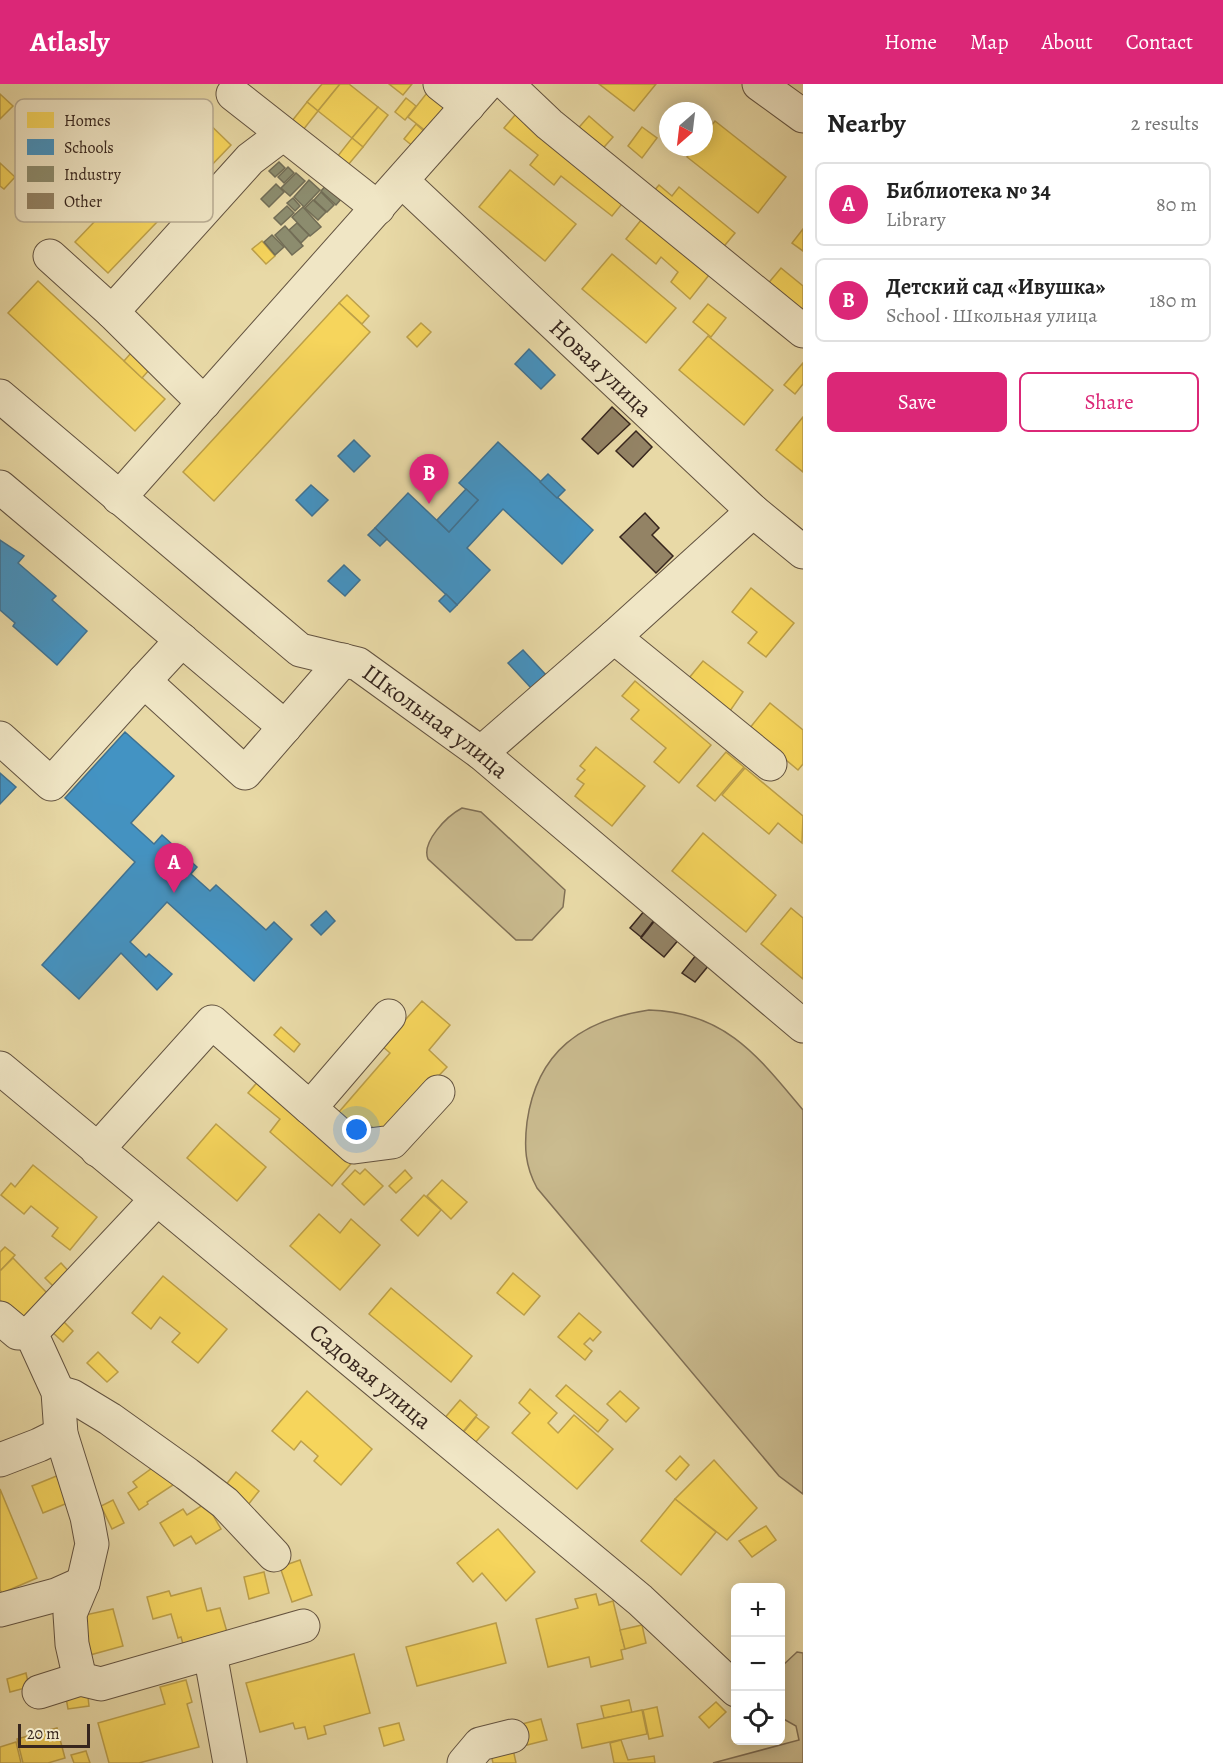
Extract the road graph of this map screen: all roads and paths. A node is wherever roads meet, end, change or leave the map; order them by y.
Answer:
1 (440, 84) edge
2 (507, 84) edge
3 (759, 84) edge
4 (232, 94) dead end
5 (478, 95) edge
6 (803, 116) edge
7 (283, 134) junction
8 (402, 181) junction
9 (213, 200) edge
10 (378, 208) junction
11 (193, 222) edge
12 (50, 256) dead end
13 (112, 312) junction
14 (803, 331) edge
15 (0, 396) edge
16 (204, 403) junction
17 (0, 487) edge
18 (120, 498) junction
19 (753, 511) junction
20 (803, 552) edge
21 (614, 637) junction
22 (182, 640) junction
23 (343, 660) junction
24 (144, 681) junction
25 (285, 727) junction
26 (0, 738) edge
27 (481, 753) junction
28 (770, 764) dead end
29 (389, 1016) dead end
30 (803, 1026) edge
31 (0, 1068) edge
32 (438, 1092) dead end
33 (310, 1108) junction
34 (97, 1150) junction
35 (156, 1200) junction
36 (0, 1318) edge
37 (31, 1333) junction
38 (58, 1392) junction
39 (61, 1434) junction
40 (0, 1460) edge
41 (274, 1555) dead end
42 (83, 1582) junction
43 (0, 1610) edge
44 (303, 1626) dead end
45 (210, 1653) junction
46 (80, 1679) junction
47 (731, 1686) edge
48 (39, 1692) dead end
49 (512, 1736) dead end
50 (230, 1763) edge
51 (464, 1763) edge

1 - 5 street
2 - 14 street
3 - 6 street
4 - 7 street
5 - 8 street
7 - 9 street
7 - 10 street
8 - 10 street
8 - 19 street, Новая улица
10 - 16 street
11 - 13 street
12 - 13 street
13 - 16 street
15 - 18 street, Школьная улица
16 - 18 street
17 - 22 street
18 - 23 street, Школьная улица
19 - 20 street, Новая улица
19 - 21 street
21 - 27 street
21 - 28 street
22 - 24 street
22 - 25 street
23 - 25 street
23 - 27 street, Школьная улица
24 - 25 street
24 - 26 street
27 - 30 street, Школьная улица
29 - 33 street
31 - 34 street, Садовая улица
32 - 33 street
33 - 34 street
34 - 35 street, Садовая улица
35 - 37 street
35 - 47 street, Садовая улица
36 - 37 street
37 - 38 street
38 - 39 street
38 - 41 street
39 - 40 street
39 - 42 street
42 - 43 street
42 - 46 street
44 - 45 street
45 - 46 street
45 - 50 street
46 - 48 street
49 - 51 street

